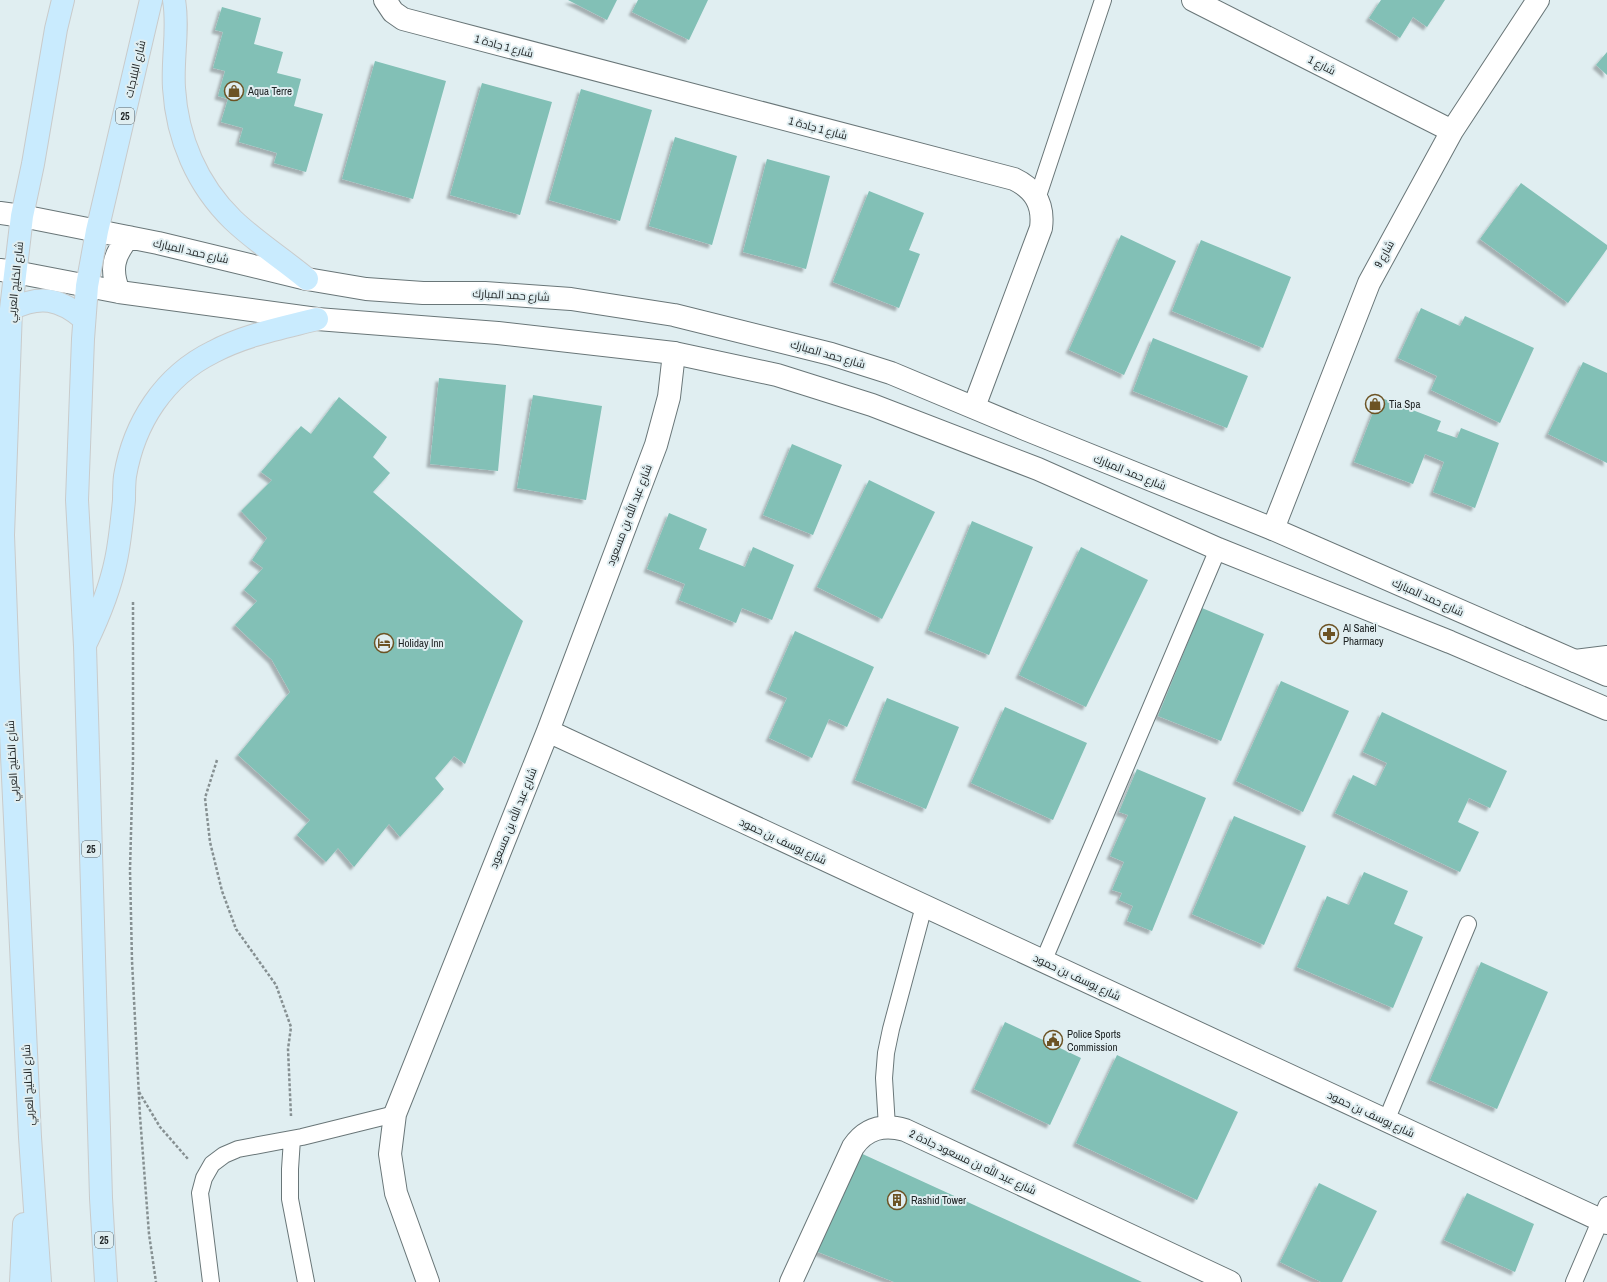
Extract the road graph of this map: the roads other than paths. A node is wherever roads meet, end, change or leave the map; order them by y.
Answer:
1 (63, 0) edge
2 (151, 0) edge
3 (174, 0) edge
4 (385, 0) edge
5 (1103, 0) edge
6 (1193, 0) edge
7 (1538, 0) edge
8 (1452, 131) junction
9 (1037, 199) junction
10 (0, 212) edge
11 (22, 216) junction
12 (97, 231) junction
13 (129, 237) junction
14 (8, 272) edge
15 (307, 279) junction
16 (87, 286) junction
17 (120, 292) junction
18 (11, 309) junction
19 (84, 319) junction
20 (317, 319) junction
21 (674, 353) junction
22 (974, 408) junction
23 (1273, 529) junction
24 (1218, 549) junction
25 (0, 640) edge
26 (85, 646) junction
27 (1607, 657) edge
28 (1574, 661) junction
29 (8, 670) junction
30 (1607, 675) edge
31 (1607, 709) edge
32 (548, 731) junction
33 (924, 906) junction
34 (1468, 924) dead end
35 (1044, 962) junction
36 (395, 1114) junction
37 (1386, 1121) junction
38 (887, 1127) junction
39 (30, 1137) junction
40 (292, 1139) junction
41 (102, 1198) junction
42 (1605, 1216) edge
43 (21, 1282) edge
44 (40, 1282) edge
45 (106, 1282) edge
46 (115, 1282) edge
47 (211, 1282) edge
48 (306, 1282) edge
49 (428, 1282) edge
50 (791, 1282) edge
51 (1230, 1282) edge
52 (1574, 1282) edge

1 - 11 main road
2 - 12 main road, شارع البلاجات / 25
3 - 15 main road
4 - 9 street, شارع 1 جادة 1
5 - 9 lane
6 - 8 street, شارع 1
7 - 8 street, شارع 9
8 - 23 street, شارع 9
9 - 22 street, شارع 1 جادة 1
10 - 11 street, شارع حمد المبارك
11 - 12 street, شارع حمد المبارك
11 - 14 main road, شارع الخليج العربي
12 - 13 street, شارع حمد المبارك
12 - 16 main road, 25
13 - 15 street, شارع حمد المبارك
13 - 17 street
14 - 16 street
14 - 18 main road, شارع الخليج العربي
15 - 22 street, شارع حمد المبارك
16 - 17 street
16 - 19 main road, 25
17 - 20 street
18 - 19 main road
18 - 29 main road, شارع الخليج العربي
19 - 26 main road, 25
20 - 21 street
20 - 26 main road
21 - 24 street
21 - 32 street, شارع عبد الله بن مسعود
22 - 23 street, شارع حمد المبارك
23 - 28 street, شارع حمد المبارك
24 - 31 street
24 - 35 lane
25 - 29 main road
26 - 41 main road, 25
27 - 28 street
28 - 30 street, شارع حمد المبارك
29 - 39 main road, شارع الخليج العربي
32 - 33 street, شارع يوسف بن حمود
32 - 36 street, شارع عبد الله بن مسعود
33 - 35 street, شارع يوسف بن حمود
33 - 38 lane
34 - 37 lane
35 - 37 street, شارع يوسف بن حمود
36 - 40 lane
36 - 49 street, شارع عبد الله بن مسعود
37 - 42 street, شارع يوسف بن حمود
38 - 50 street, شارع عبد الله بن مسعود جادة 2
38 - 51 street, شارع عبد الله بن مسعود جادة 2
39 - 43 main road
39 - 44 main road, شارع الخليج العربي
40 - 47 lane
40 - 48 lane
41 - 45 main road, 25
41 - 46 street
42 - 52 lane

